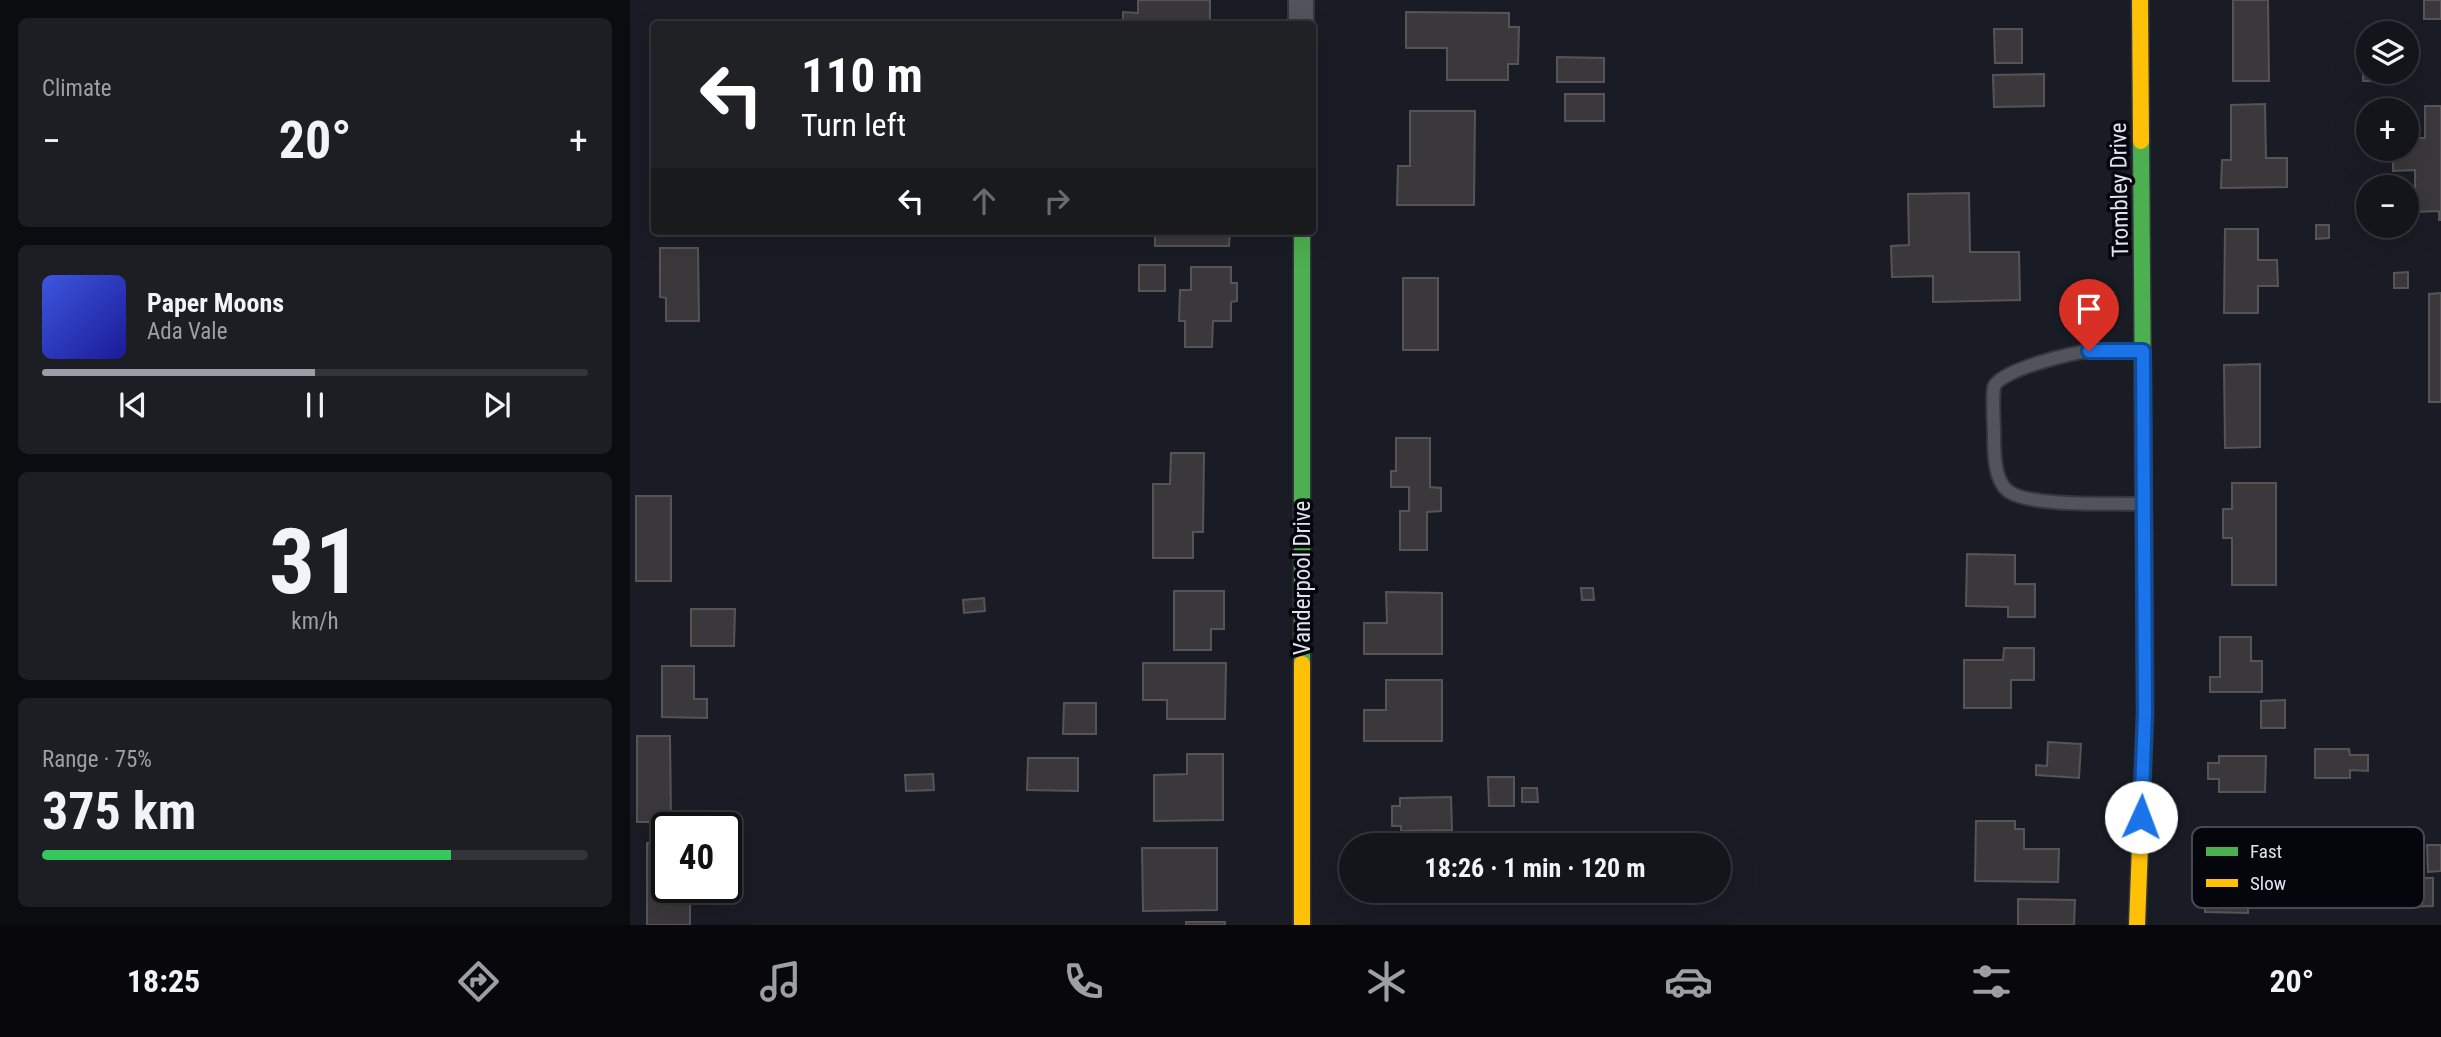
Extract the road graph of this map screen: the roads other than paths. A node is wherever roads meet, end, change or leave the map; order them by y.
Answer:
1 (1301, 0) edge
2 (2140, 0) edge
3 (1301, 21) edge
4 (1302, 235) edge
5 (2143, 351) junction
6 (2145, 504) junction
7 (1302, 925) edge
8 (2137, 925) edge

1 - 3 street
2 - 5 street, Trombley Drive
4 - 7 street, Vanderpool Drive
5 - 6 street, Trombley Drive
5 - 6 lane
6 - 8 street, Trombley Drive

